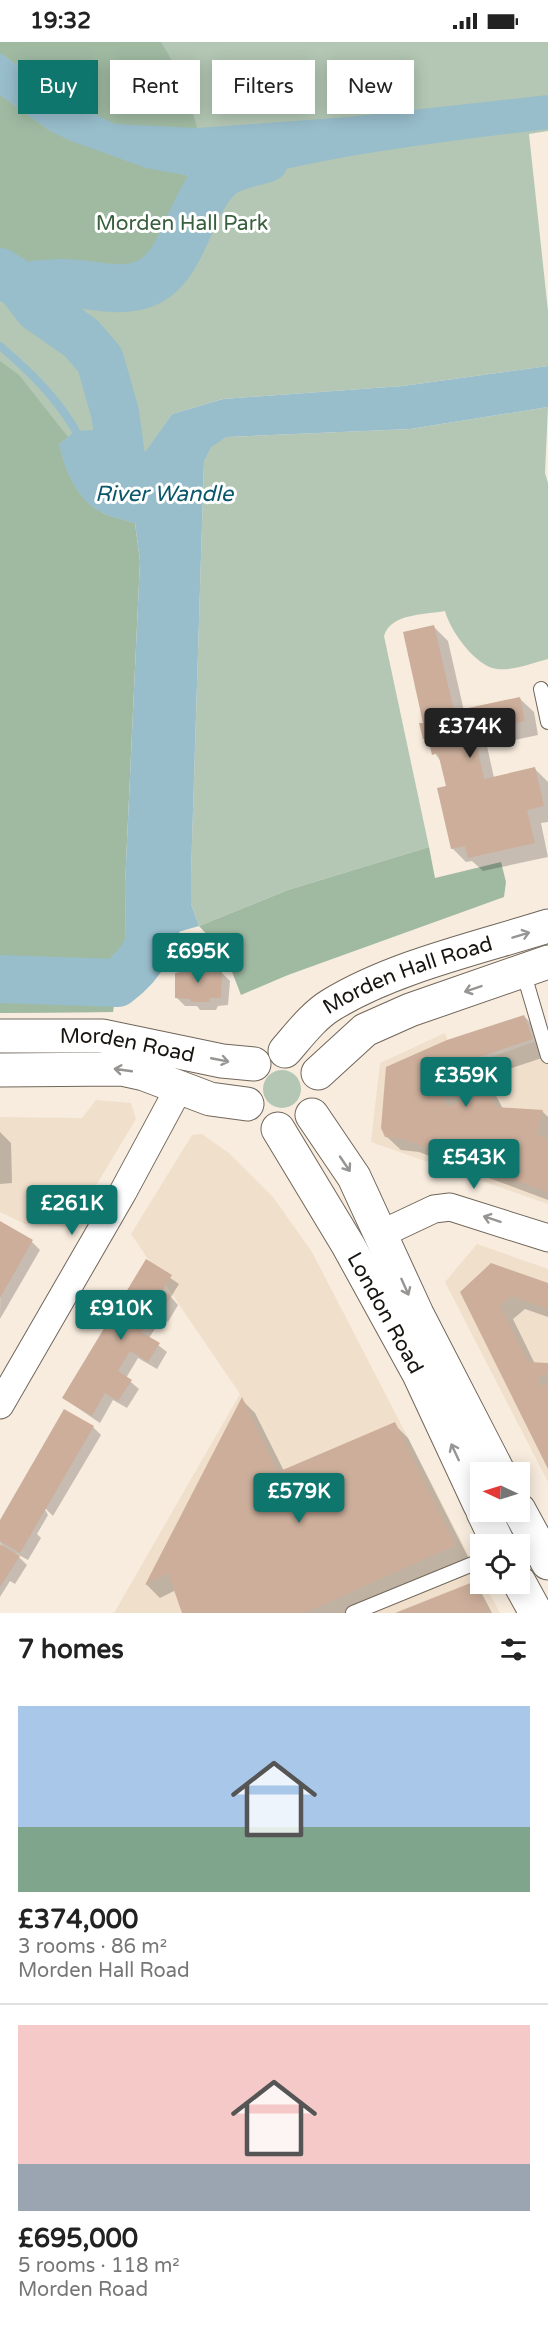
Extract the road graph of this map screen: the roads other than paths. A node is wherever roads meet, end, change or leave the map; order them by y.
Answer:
1 (541, 689) dead end
2 (548, 722) edge
3 (548, 926) edge
4 (535, 966) edge
5 (0, 1036) edge
6 (285, 1051) junction
7 (548, 1056) edge
8 (254, 1064) junction
9 (0, 1070) edge
10 (318, 1073) junction
11 (179, 1088) junction
12 (247, 1104) junction
13 (312, 1115) junction
14 (278, 1129) junction
15 (381, 1234) junction
16 (548, 1238) edge
17 (0, 1405) edge
18 (493, 1462) edge
19 (470, 1484) edge
20 (526, 1522) edge
21 (548, 1563) edge
22 (470, 1565) edge
23 (526, 1594) edge
24 (353, 1613) edge
25 (536, 1613) edge

1 - 2 lane
6 -> 3 highway, Morden Hall Road
4 - 7 lane
4 -> 10 highway, Morden Hall Road
5 -> 8 highway, Morden Road
6 - 8 highway
6 - 10 highway
8 - 12 highway
11 -> 9 highway, Morden Road
10 - 13 highway
11 - 12 highway, Morden Road
11 - 17 street
12 - 14 highway
13 - 14 highway
13 -> 15 highway, London Road
19 -> 14 highway, London Road
16 -> 15 street
15 -> 18 highway, London Road
20 - 21 highway
22 - 24 lane
23 - 25 highway

